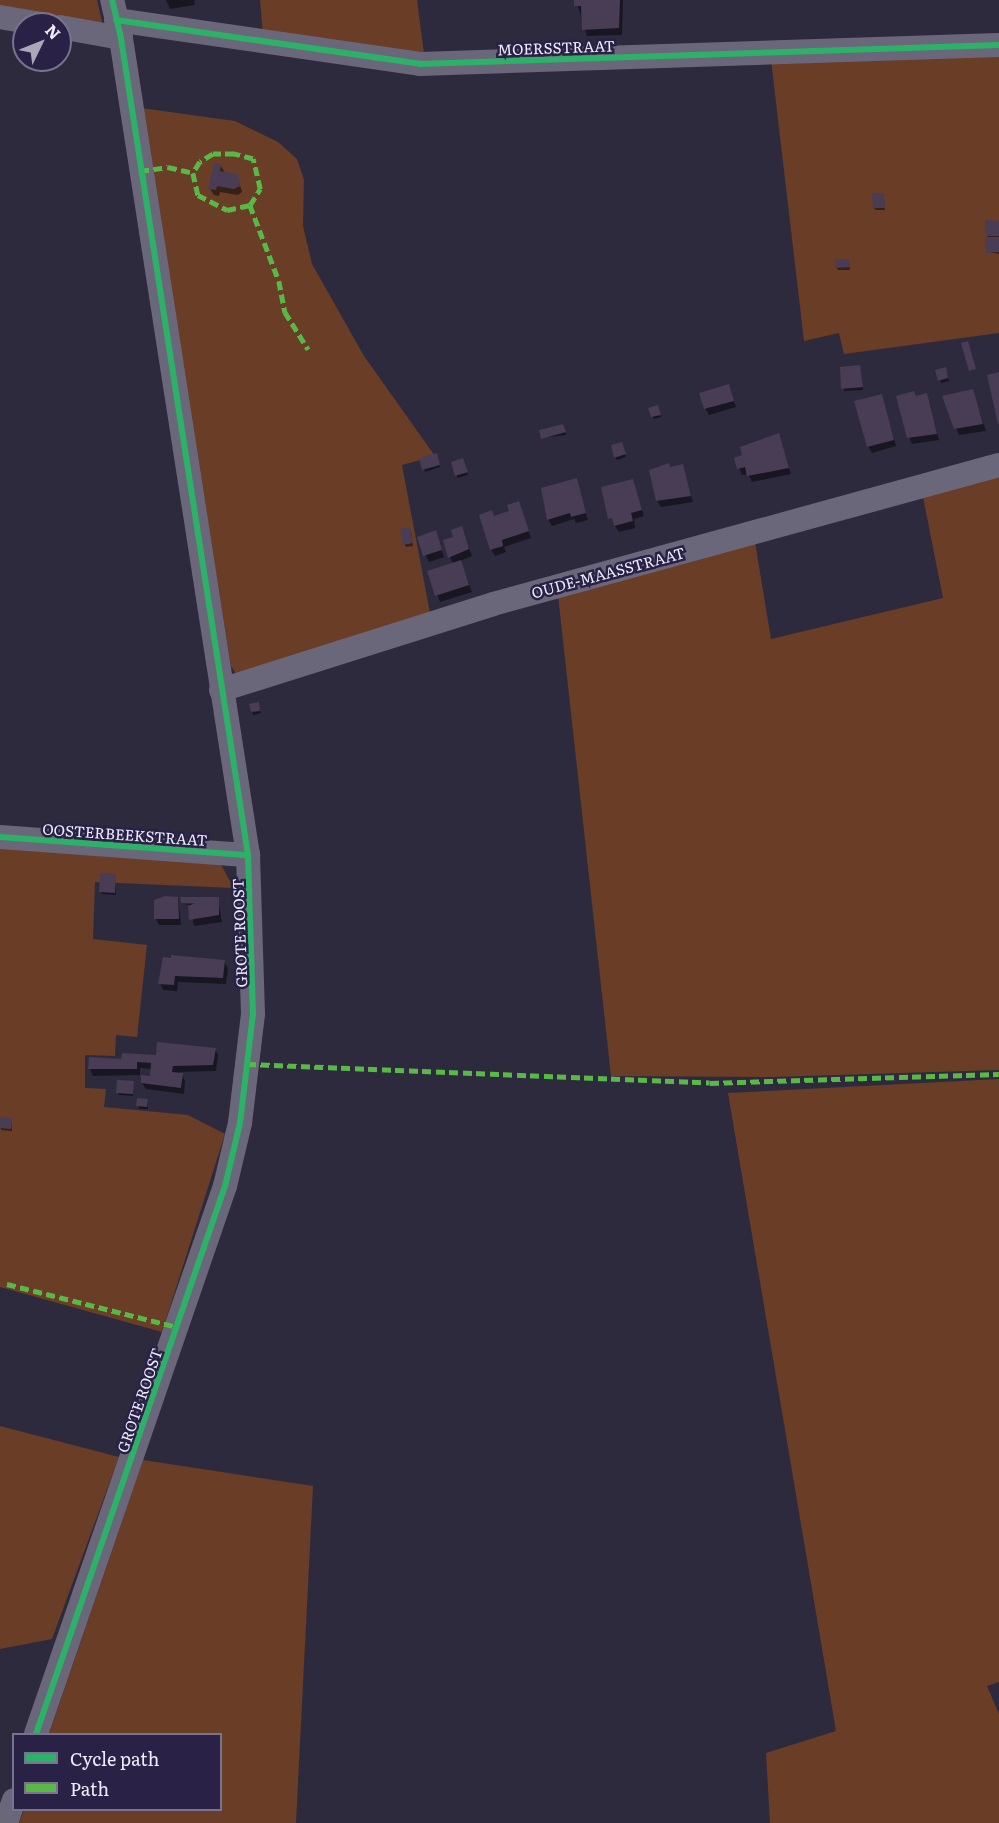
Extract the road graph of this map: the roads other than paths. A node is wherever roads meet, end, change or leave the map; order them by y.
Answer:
1 (116, 19) edge
2 (72, 25) edge
3 (999, 45) edge
4 (999, 465) edge
5 (221, 690) junction
6 (0, 837) edge
7 (248, 855) junction
8 (36, 1733) edge
9 (12, 1806) edge
10 (6, 1823) edge

1 - 2 street, MOERSSTRAAT
1 - 3 street, MOERSSTRAAT
1 - 5 street, GROTE ROOST
4 - 5 street, OUDE-MAASSTRAAT
5 - 7 street, GROTE ROOST
6 - 7 street, OOSTERBEEKSTRAAT
7 - 8 street, GROTE ROOST
9 - 10 street

